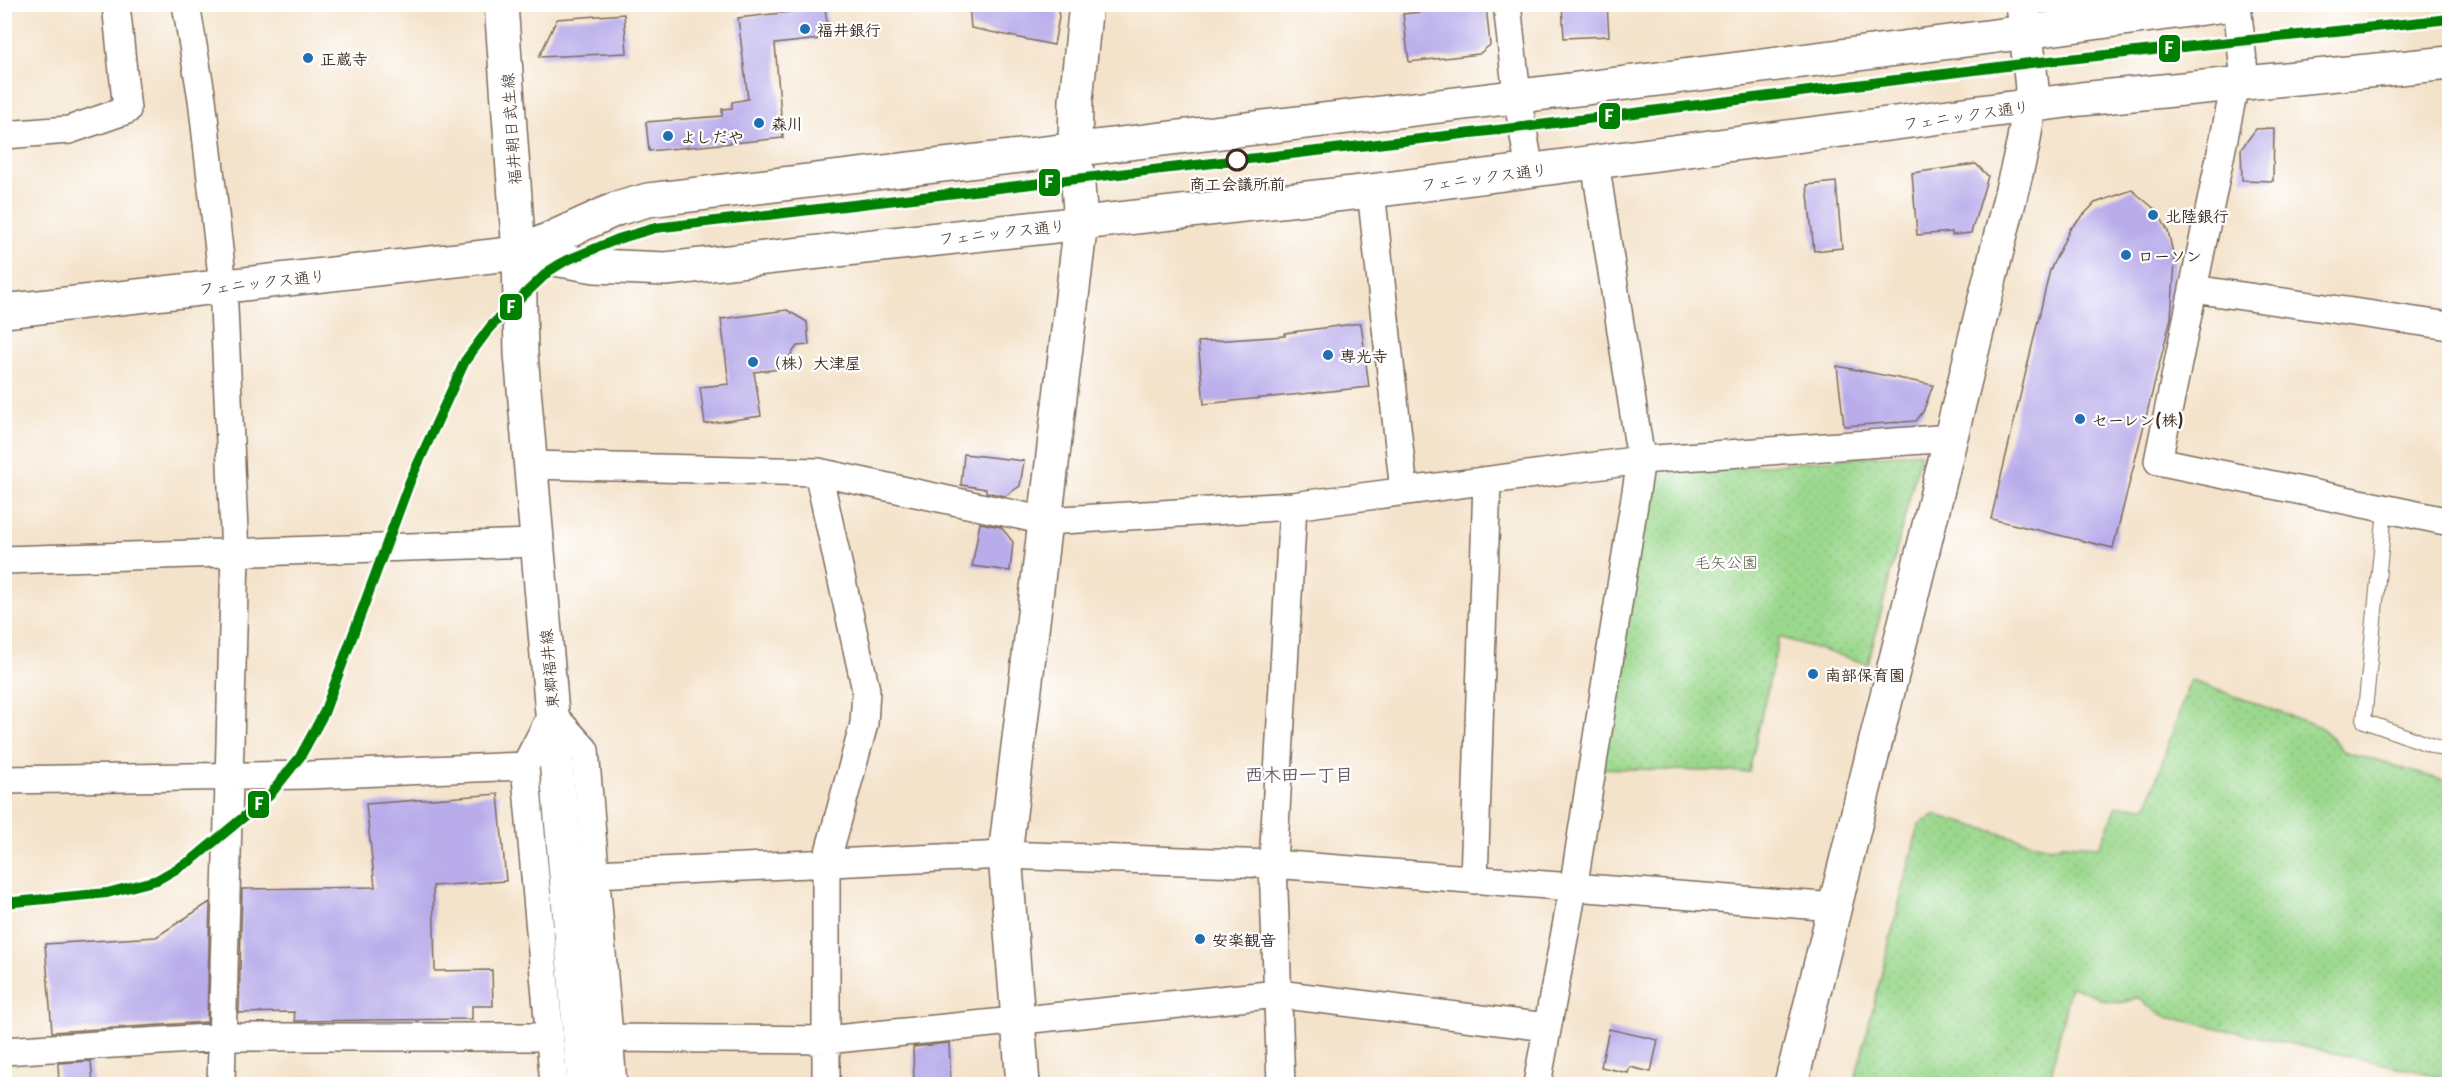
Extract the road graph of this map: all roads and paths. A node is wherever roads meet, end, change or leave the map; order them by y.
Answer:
1 (116, 4) edge
2 (186, 4) edge
3 (501, 4) edge
4 (1086, 4) edge
5 (1507, 4) edge
6 (2235, 4) edge
7 (2025, 19) edge
8 (2450, 63) edge
9 (2240, 83) junction
10 (1517, 96) junction
11 (2030, 105) junction
12 (4, 135) edge
13 (1075, 149) junction
14 (1595, 162) junction
15 (1530, 171) junction
16 (1371, 191) junction
17 (1081, 222) junction
18 (519, 253) junction
19 (223, 285) junction
20 (2193, 289) junction
21 (4, 311) edge
22 (2450, 326) edge
23 (1952, 438) junction
24 (1641, 460) junction
25 (531, 465) junction
26 (818, 472) junction
27 (1487, 481) junction
28 (1404, 492) junction
29 (1293, 506) junction
30 (2385, 510) junction
31 (1046, 521) junction
32 (2450, 522) edge
33 (536, 543) junction
34 (235, 554) junction
35 (4, 560) edge
36 (552, 714) junction
37 (2450, 752) edge
38 (525, 766) junction
39 (230, 775) junction
40 (4, 780) edge
41 (1005, 855) junction
42 (826, 863) junction
43 (1273, 864) junction
44 (594, 874) junction
45 (1474, 880) junction
46 (1573, 889) junction
47 (1835, 907) junction
48 (1278, 994) junction
49 (1018, 1021) junction
50 (1547, 1027) junction
51 (224, 1037) junction
52 (549, 1037) junction
53 (609, 1038) junction
54 (826, 1040) junction
55 (4, 1051) edge
56 (221, 1084) edge
57 (554, 1084) edge
58 (584, 1084) edge
59 (613, 1084) edge
60 (826, 1084) edge
61 (1023, 1084) edge
62 (1281, 1084) edge
63 (1537, 1084) edge
64 (1791, 1084) edge

1 - 12 street
2 - 19 street
3 - 18 main road, 福井朝日武生線
4 - 13 main road
5 - 10 street
6 - 7 main road, フェニックス通り
6 - 9 street
7 - 10 main road, フェニックス通り
7 - 11 main road
8 - 9 main road, フェニックス通り
9 - 11 main road, フェニックス通り
9 - 20 street
10 - 13 main road, フェニックス通り
10 - 15 street
11 - 14 main road, フェニックス通り
11 - 23 main road
13 - 17 main road
13 - 18 main road, フェニックス通り
14 - 15 main road, フェニックス通り
14 - 24 street
15 - 16 main road, フェニックス通り
16 - 17 main road, フェニックス通り
16 - 28 street
17 - 18 main road, フェニックス通り
17 - 31 main road
18 - 19 main road, フェニックス通り
18 - 25 main road, 東郷福井線
19 - 21 main road, フェニックス通り
19 - 34 street
20 - 22 street
20 - 30 street
23 - 24 street
23 - 47 main road
24 - 27 street
24 - 46 street
25 - 26 street
25 - 33 main road, 東郷福井線
26 - 31 street
26 - 42 street
27 - 28 street
27 - 45 street
28 - 29 street
29 - 31 street
29 - 43 street
30 - 32 street
30 - 37 lane
31 - 41 main road
33 - 34 street
33 - 36 main road, 東郷福井線
34 - 35 street
34 - 39 street
36 - 38 street
36 - 44 street
36 - 58 main road, 東郷福井線
38 - 39 street
38 - 52 street
39 - 40 street
39 - 51 street
41 - 42 street
41 - 43 street
41 - 49 main road
42 - 44 street
42 - 54 street
43 - 45 street
43 - 48 street
44 - 53 street
45 - 46 street
46 - 47 street
46 - 50 street
47 - 64 main road
48 - 49 street
48 - 50 street
48 - 62 street
49 - 54 street
49 - 61 main road
50 - 63 street
51 - 52 street
51 - 55 street
51 - 56 street
52 - 57 street
53 - 54 street
53 - 59 street
54 - 60 street

